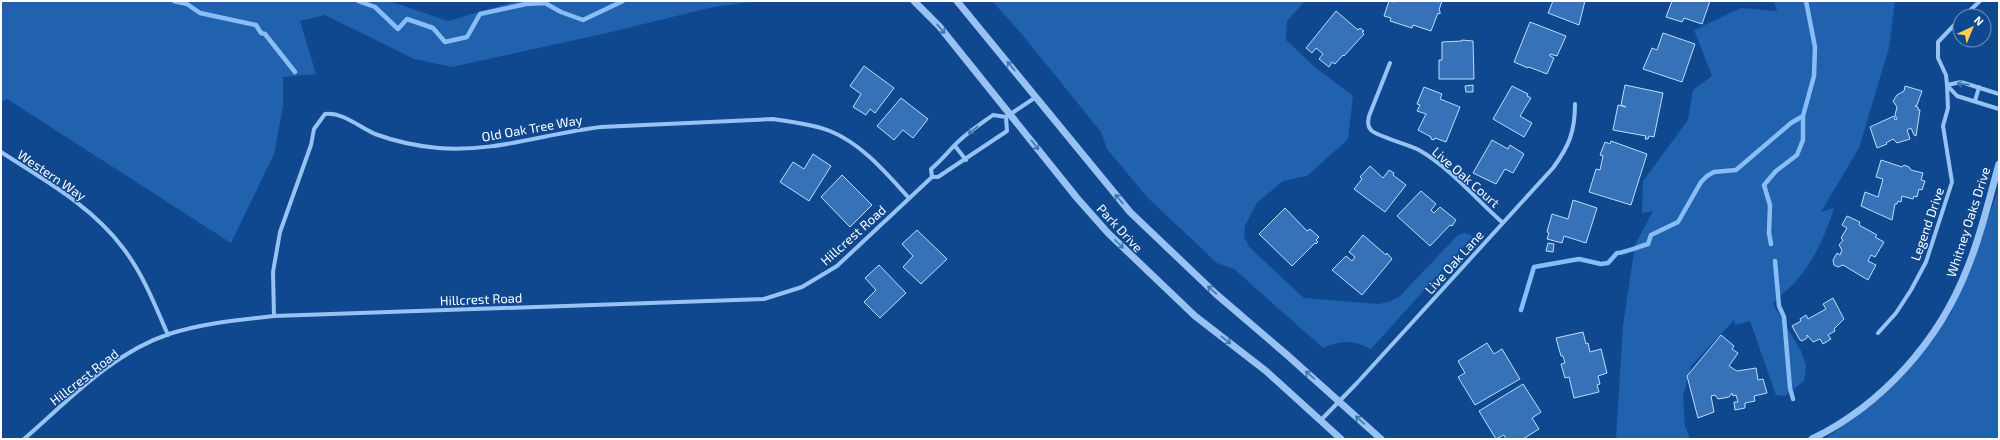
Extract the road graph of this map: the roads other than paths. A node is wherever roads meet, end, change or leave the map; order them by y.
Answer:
1 (914, 1) edge
2 (957, 1) edge
3 (1980, 1) edge
4 (1973, 8) edge
5 (1952, 27) edge
6 (1390, 63) dead end
7 (1947, 85) junction
8 (1979, 87) junction
9 (1999, 94) edge
10 (1036, 97) junction
11 (1975, 101) junction
12 (1575, 104) dead end
13 (1999, 109) edge
14 (1009, 116) junction
15 (955, 146) junction
16 (1, 152) edge
17 (966, 160) junction
18 (1999, 164) edge
19 (932, 177) junction
20 (909, 198) junction
21 (1503, 223) junction
22 (274, 316) junction
23 (1878, 333) dead end
24 (168, 335) junction
25 (1339, 401) junction
26 (1321, 420) junction
27 (24, 439) edge
28 (1341, 439) edge
29 (1381, 439) edge
30 (1812, 439) edge

1 -> 14 street, Park Drive
10 -> 2 street, Park Drive
3 - 4 street
5 - 7 street, Legend Drive
6 - 21 street, Live Oak Court
8 -> 7 street
7 - 11 street
7 - 23 street, Legend Drive
8 - 9 street
8 - 11 street
10 - 14 street
25 -> 10 street, Park Drive
11 - 13 street
12 - 21 street, Live Oak Lane
14 -> 15 street, Hillcrest Road
14 - 17 street, Hillcrest Road
14 -> 26 street, Park Drive
15 - 17 street
15 - 19 street, Hillcrest Road
16 - 24 street, Western Way
17 - 19 street, Hillcrest Road
18 - 30 street, Whitney Oaks Drive
19 - 20 street, Hillcrest Road
20 - 22 street, Hillcrest Road
20 - 22 street, Old Oak Tree Way
21 - 25 street, Live Oak Lane
22 - 24 street, Hillcrest Road
24 - 27 street, Hillcrest Road
25 - 26 street, Live Oak Lane
29 -> 25 street, Park Drive
26 - 28 street, Park Drive

